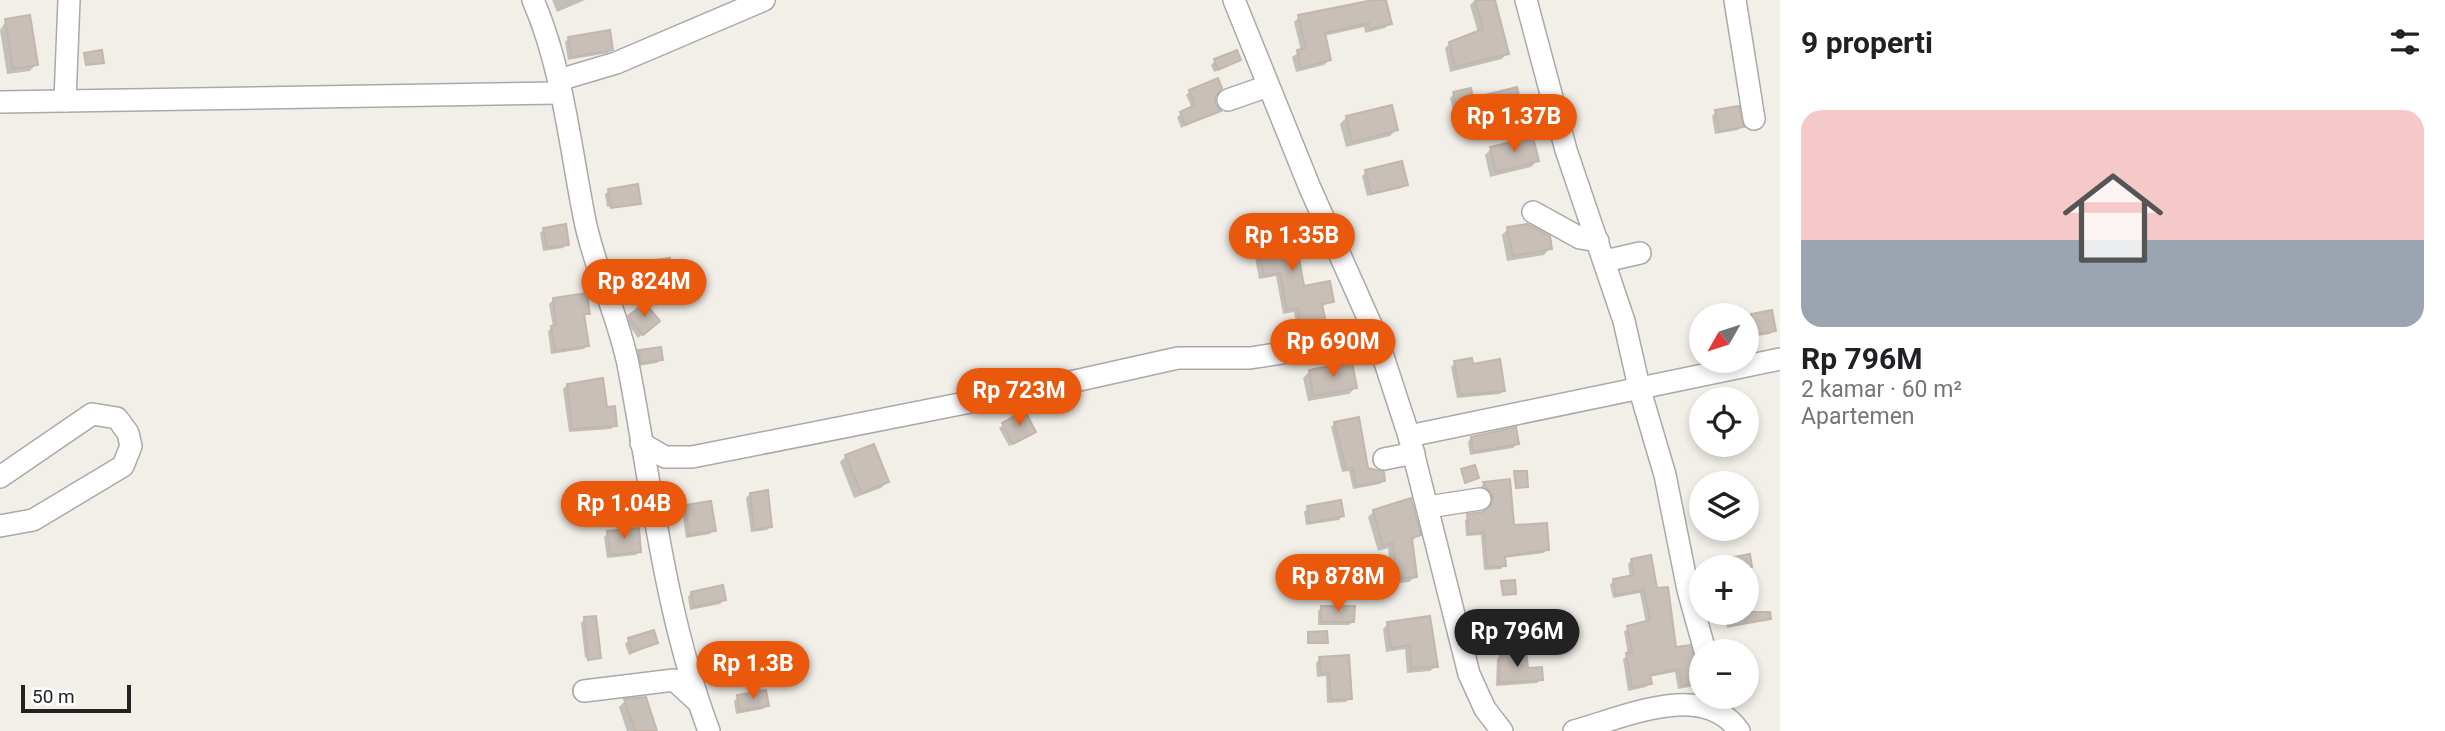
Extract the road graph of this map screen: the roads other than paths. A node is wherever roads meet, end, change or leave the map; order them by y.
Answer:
1 (69, 0) edge
2 (533, 0) edge
3 (764, 0) edge
4 (1234, 0) edge
5 (1526, 0) edge
6 (1735, 0) edge
7 (559, 86) junction
8 (1268, 86) junction
9 (1227, 100) dead end
10 (65, 101) junction
11 (0, 102) edge
12 (1755, 119) dead end
13 (1533, 212) dead end
14 (1601, 251) junction
15 (1640, 253) dead end
16 (1377, 338) junction
17 (1780, 359) edge
18 (1639, 387) junction
19 (641, 443) junction
20 (1411, 444) junction
21 (1384, 459) dead end
22 (0, 477) edge
23 (1480, 499) dead end
24 (1429, 507) junction
25 (0, 526) edge
26 (1689, 561) edge
27 (584, 691) dead end
28 (699, 702) junction
29 (1689, 705) edge
30 (1724, 709) edge
31 (1497, 729) edge
32 (709, 731) edge
33 (1574, 731) edge
34 (1739, 731) edge

1 - 10 street
2 - 7 street
3 - 7 street
4 - 8 street
5 - 14 street
6 - 12 street
7 - 10 street
7 - 19 street
8 - 9 street
8 - 16 street
10 - 11 street
13 - 14 street
14 - 15 street
14 - 18 street
16 - 19 street
16 - 20 street
17 - 18 street
18 - 20 street
18 - 26 street
19 - 28 street
20 - 21 street
20 - 24 street
22 - 25 street
23 - 24 street
24 - 31 street
27 - 28 street
28 - 32 street
29 - 33 street
30 - 34 street

